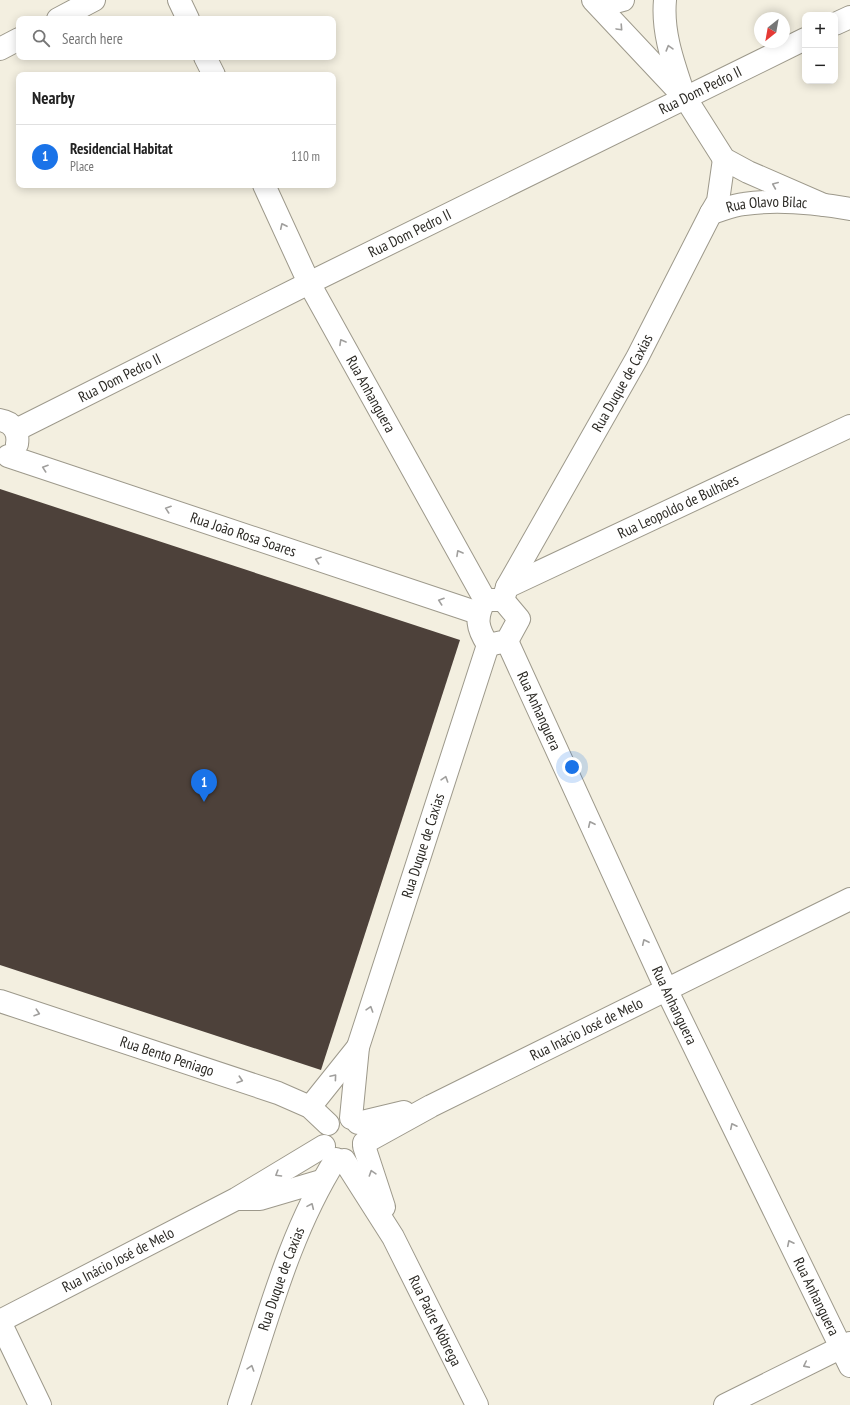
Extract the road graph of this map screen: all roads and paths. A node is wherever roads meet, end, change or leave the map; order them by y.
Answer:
1 (94, 0) edge
2 (179, 0) edge
3 (593, 0) edge
4 (603, 0) edge
5 (623, 0) edge
6 (665, 0) edge
7 (64, 16) edge
8 (187, 16) edge
9 (850, 17) edge
10 (838, 23) edge
11 (16, 41) edge
12 (802, 41) edge
13 (0, 49) edge
14 (206, 60) edge
15 (212, 72) edge
16 (686, 99) junction
17 (724, 159) junction
18 (265, 188) edge
19 (824, 205) junction
20 (850, 209) edge
21 (711, 213) junction
22 (309, 283) junction
23 (8, 425) edge
24 (850, 426) edge
25 (4, 456) edge
26 (493, 600) junction
27 (497, 643) junction
28 (850, 899) edge
29 (667, 991) junction
30 (0, 1001) edge
31 (358, 1046) junction
32 (310, 1107) junction
33 (328, 1124) junction
34 (359, 1133) junction
35 (335, 1155) junction
36 (322, 1181) junction
37 (236, 1199) junction
38 (393, 1237) junction
39 (0, 1322) edge
40 (847, 1352) edge
41 (40, 1405) edge
42 (239, 1405) edge
43 (477, 1405) edge
44 (725, 1405) edge

1 - 7 street
2 - 8 street
3 -> 16 street
4 - 5 street
16 -> 6 street
9 - 10 street
11 - 13 street
12 - 16 street, Rua Dom Pedro II
14 - 15 street
16 - 17 street
16 - 22 street, Rua Dom Pedro II
19 -> 17 street, Rua Olavo Bilac
17 - 21 street, Rua Duque de Caxias
22 -> 18 street, Rua Anhanguera
19 - 20 street, Rua Olavo Bilac
19 - 21 street, Rua Olavo Bilac
21 - 26 street, Rua Duque de Caxias
22 - 23 street, Rua Dom Pedro II
26 -> 22 street, Rua Anhanguera
23 - 25 street
24 - 26 street, Rua Leopoldo de Bulhões
26 -> 25 street, Rua João Rosa Soares
26 - 27 street, Rua Anhanguera
26 - 27 street, Rua Duque de Caxias
29 -> 27 street, Rua Anhanguera
31 -> 27 street, Rua Duque de Caxias
28 - 29 street, Rua Inácio José de Melo
29 - 34 street, Rua Inácio José de Melo
40 -> 29 street, Rua Anhanguera
30 -> 32 street, Rua Bento Peniago
32 -> 31 street, Rua Duque de Caxias
31 - 34 street, Rua Duque de Caxias
32 - 33 street, Rua Bento Peniago
33 - 34 street
33 - 35 street
34 - 35 street
38 -> 34 street, Rua Padre Nóbrega
35 - 36 street, Rua Duque de Caxias
35 -> 37 street, Rua Inácio José de Melo
35 - 38 street, Rua Padre Nóbrega
36 - 37 street, Rua Inácio José de Melo
42 -> 36 street, Rua Duque de Caxias
37 - 39 street, Rua Inácio José de Melo
38 - 43 street, Rua Padre Nóbrega
39 - 41 street
40 -> 44 street

